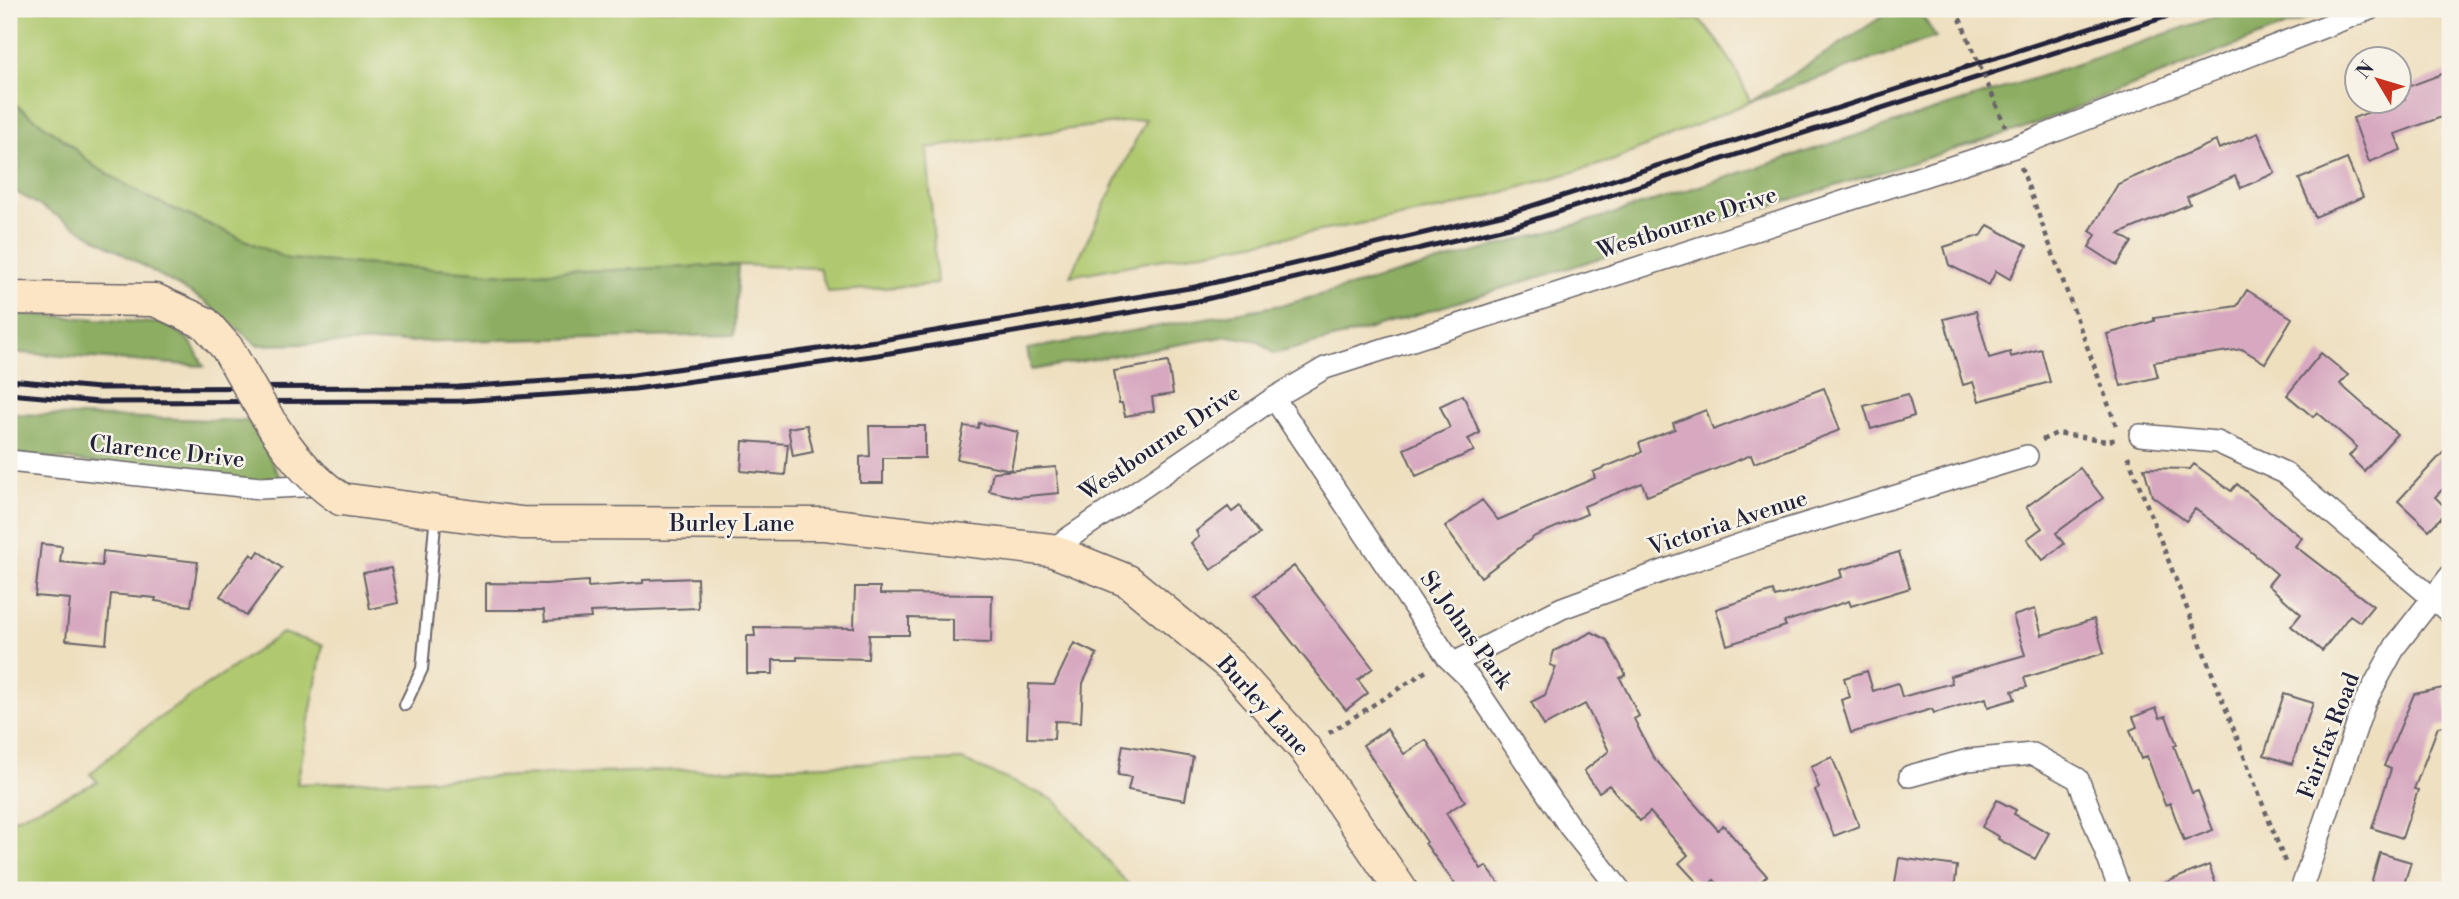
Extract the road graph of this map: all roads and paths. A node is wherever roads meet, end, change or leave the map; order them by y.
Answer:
1 (1957, 9) edge
2 (2370, 9) edge
3 (1996, 104) dead end
4 (2014, 147) junction
5 (9, 298) edge
6 (1274, 398) junction
7 (2133, 443) joint
8 (2027, 456) joint
9 (9, 461) edge
10 (330, 492) junction
11 (436, 512) junction
12 (1051, 550) junction
13 (2450, 576) edge
14 (2432, 596) junction
15 (2450, 613) edge
16 (1451, 660) junction
17 (405, 705) dead end
18 (1305, 749) junction
19 (1910, 776) dead end
20 (2286, 864) dead end
21 (1401, 890) edge
22 (1620, 890) edge
23 (2120, 890) edge
24 (2301, 890) edge

1 - 3 path, bridge
2 - 4 street, Westbourne Drive
4 - 6 street, Westbourne Drive
4 - 8 path
5 - 10 street, bridge
6 - 12 street, Westbourne Drive
6 - 16 street, St Johns Park
7 - 14 street
7 - 20 path
8 - 16 street, Victoria Avenue
9 - 10 street, Clarence Drive
10 - 11 street, Burley Lane
11 - 12 street, Burley Lane
11 - 17 lane
12 - 18 street, Burley Lane
13 - 14 street, Fairfax Road
14 - 15 street
14 - 24 street, Fairfax Road
16 - 18 path
16 - 22 street, St Johns Park
18 - 21 street, Burley Lane
19 - 23 street

